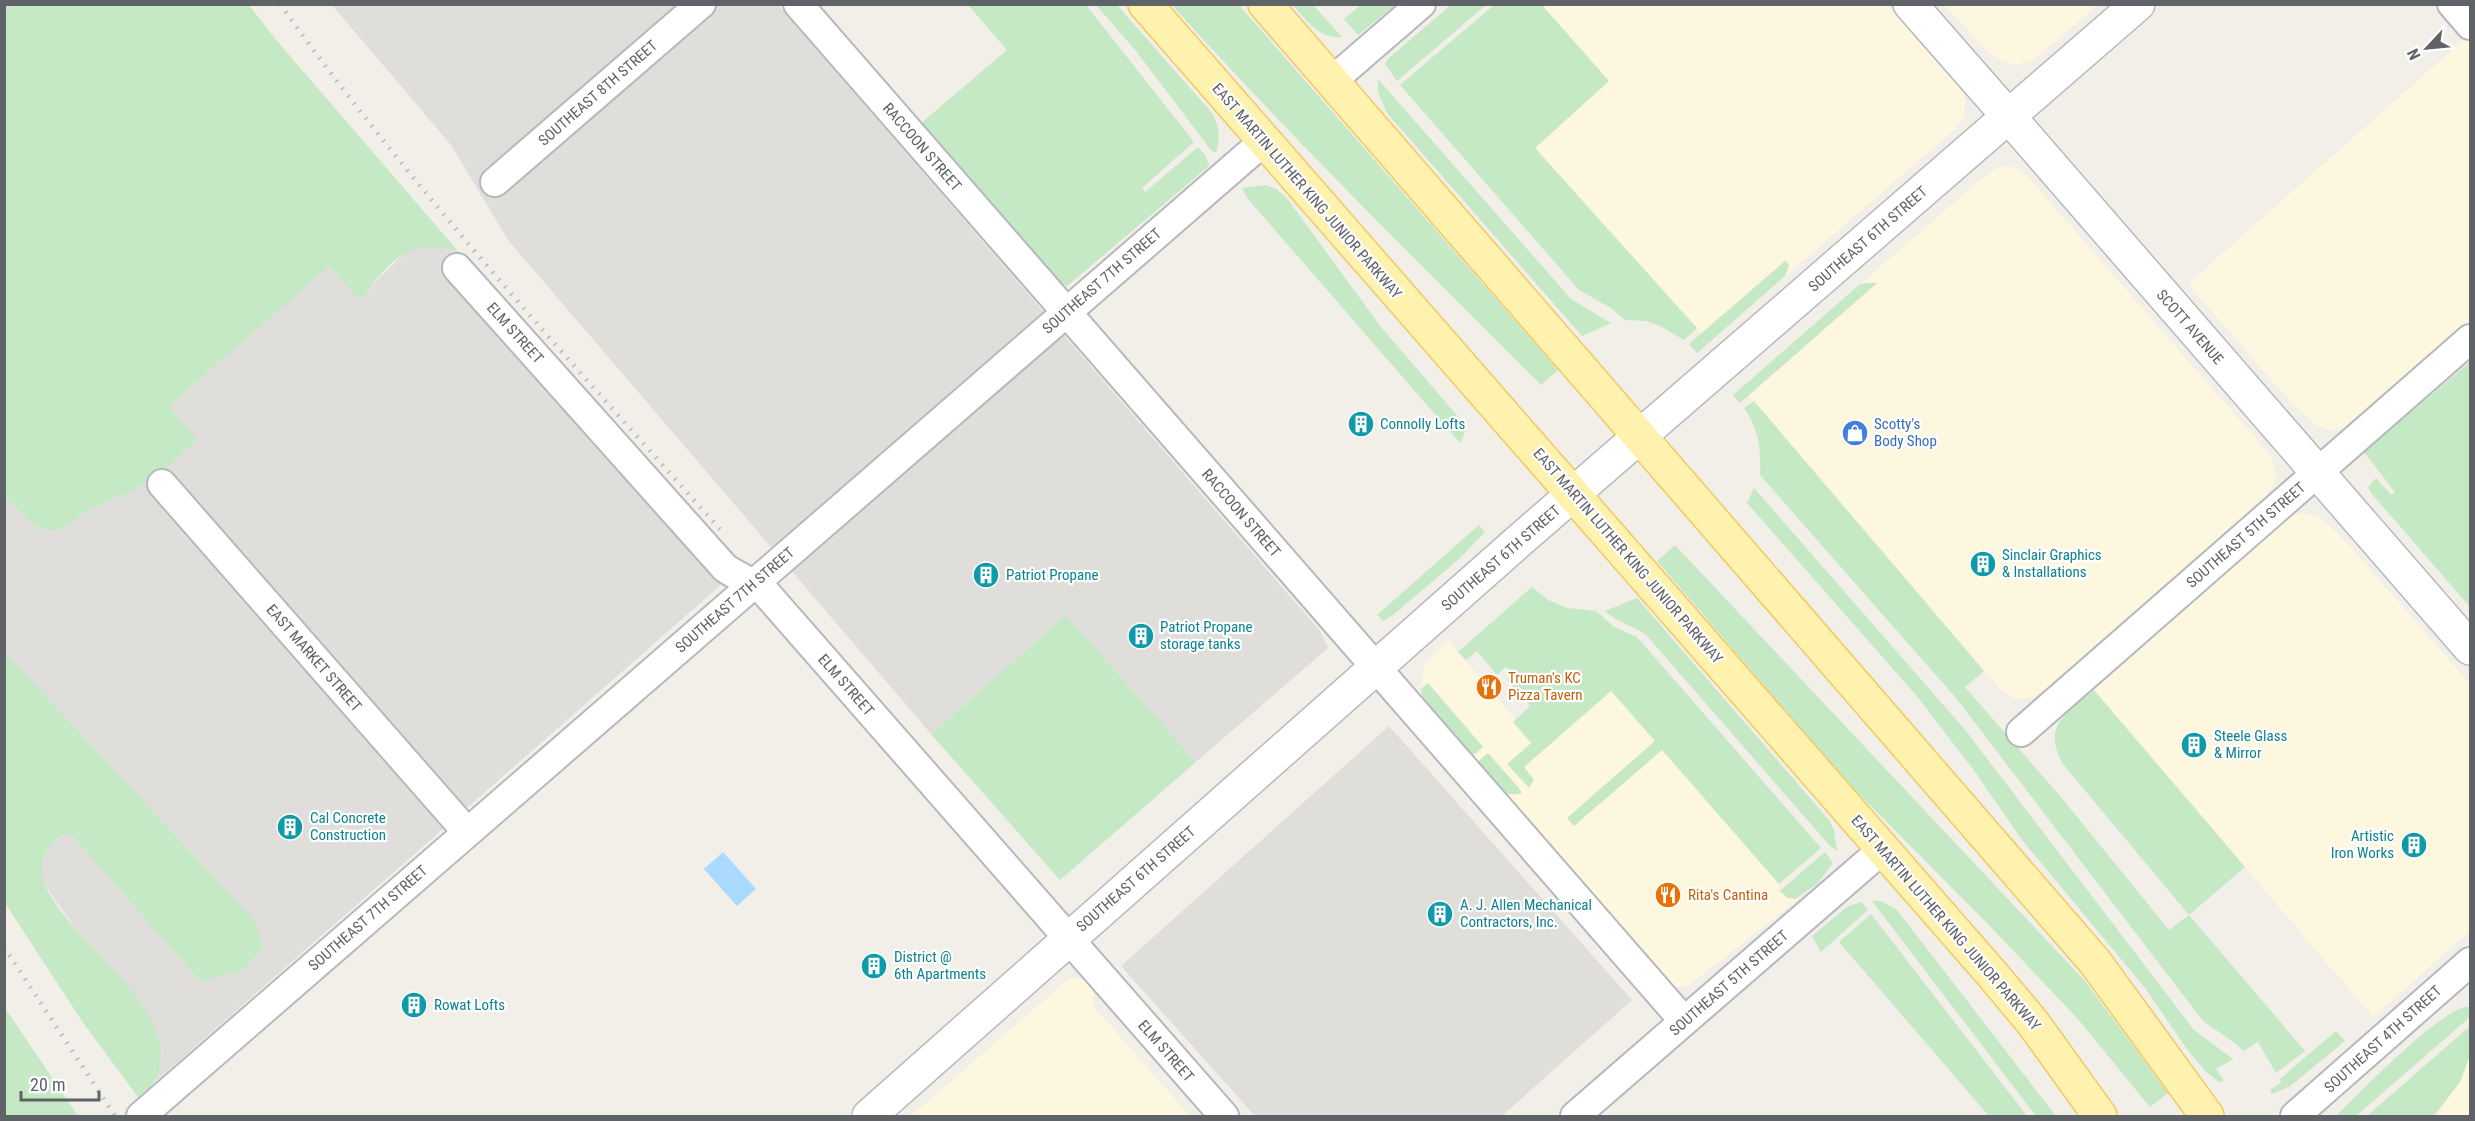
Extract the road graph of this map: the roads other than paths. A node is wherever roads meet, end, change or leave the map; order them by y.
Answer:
1 (701, 4) edge
2 (798, 4) edge
3 (1145, 4) edge
4 (1265, 4) edge
5 (1421, 4) edge
6 (1910, 4) edge
7 (2138, 4) edge
8 (2452, 4) edge
9 (2470, 25) edge
10 (1332, 81) junction
11 (2008, 117) junction
12 (1264, 141) junction
13 (495, 182) dead end
14 (457, 268) dead end
15 (1066, 312) junction
16 (2470, 339) edge
17 (1640, 436) junction
18 (2316, 473) junction
19 (162, 484) dead end
20 (1575, 494) junction
21 (751, 585) junction
22 (2470, 648) edge
23 (1376, 667) junction
24 (2021, 732) dead end
25 (467, 832) junction
26 (1883, 849) junction
27 (1068, 938) junction
28 (2470, 962) edge
29 (1684, 1021) junction
30 (171, 1107) edge
31 (141, 1116) edge
32 (868, 1116) edge
33 (1224, 1116) edge
34 (1575, 1116) edge
35 (2100, 1116) edge
36 (2208, 1116) edge
37 (2295, 1116) edge

1 - 13 street, SOUTHEAST 8TH STREET
2 - 15 street, RACCOON STREET
3 - 12 main road, EAST MARTIN LUTHER KING JUNIOR PARKWAY
4 - 10 main road
5 - 10 street
6 - 11 main road, SCOTT AVENUE
7 - 11 main road, SOUTHEAST 6TH STREET
8 - 9 street
10 - 17 main road
11 - 17 main road, SOUTHEAST 6TH STREET
11 - 18 main road, SCOTT AVENUE
12 - 15 street, SOUTHEAST 7TH STREET
12 - 20 main road, EAST MARTIN LUTHER KING JUNIOR PARKWAY
14 - 21 street, ELM STREET
15 - 21 street, SOUTHEAST 7TH STREET
15 - 23 street, RACCOON STREET
16 - 18 street, SOUTHEAST 5TH STREET
17 - 20 main road, SOUTHEAST 6TH STREET
17 - 36 main road
18 - 22 main road, SCOTT AVENUE
18 - 24 street, SOUTHEAST 5TH STREET
19 - 25 street, EAST MARKET STREET
20 - 23 main road, SOUTHEAST 6TH STREET
20 - 26 main road, EAST MARTIN LUTHER KING JUNIOR PARKWAY
21 - 25 street, SOUTHEAST 7TH STREET
21 - 27 street, ELM STREET
23 - 27 main road, SOUTHEAST 6TH STREET
23 - 29 street, RACCOON STREET
25 - 30 street, SOUTHEAST 7TH STREET
26 - 29 street, SOUTHEAST 5TH STREET
26 - 35 main road, EAST MARTIN LUTHER KING JUNIOR PARKWAY
27 - 32 main road, SOUTHEAST 6TH STREET
27 - 33 street, ELM STREET
28 - 37 street, SOUTHEAST 4TH STREET
29 - 34 street, SOUTHEAST 5TH STREET
30 - 31 street, SOUTHEAST 7TH STREET

